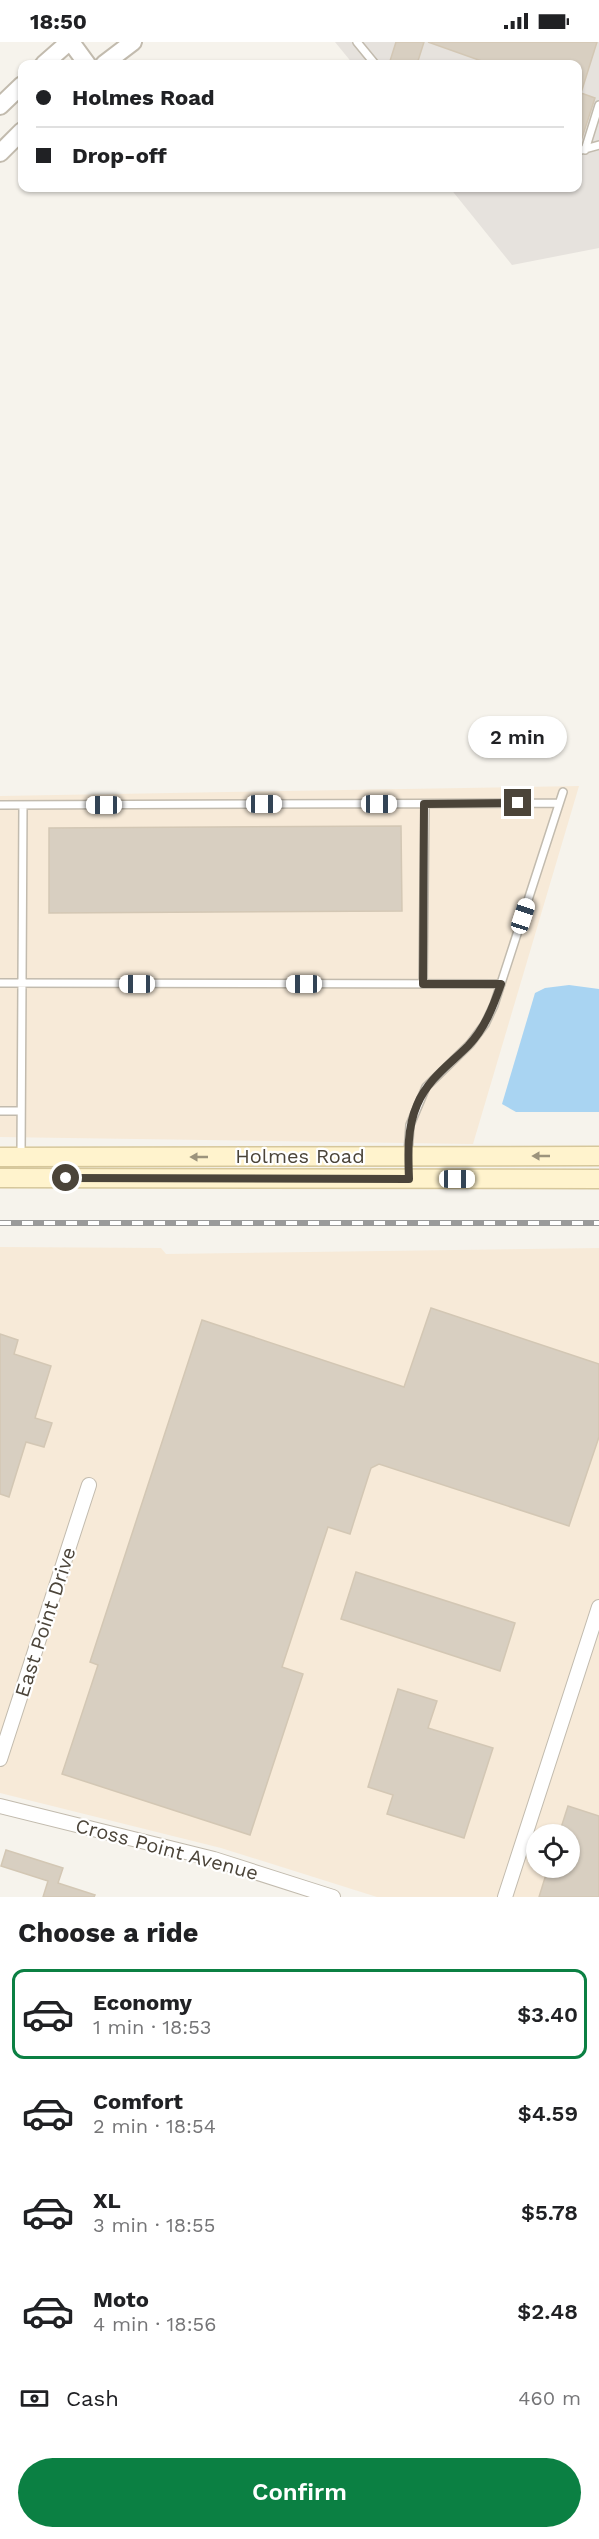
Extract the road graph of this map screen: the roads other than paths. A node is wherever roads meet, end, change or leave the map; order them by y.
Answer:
1 (70, 42) edge
2 (133, 42) edge
3 (357, 42) edge
4 (49, 60) edge
5 (84, 60) edge
6 (109, 60) edge
7 (372, 60) edge
8 (18, 89) edge
9 (599, 105) edge
10 (0, 106) edge
11 (18, 135) edge
12 (599, 145) edge
13 (582, 148) edge
14 (582, 150) edge
15 (0, 153) edge
16 (563, 792) dead end
17 (559, 803) junction
18 (424, 804) junction
19 (0, 805) edge
20 (23, 805) junction
21 (0, 983) edge
22 (22, 983) junction
23 (423, 984) junction
24 (501, 984) junction
25 (0, 1111) edge
26 (21, 1111) junction
27 (408, 1156) junction
28 (599, 1156) edge
29 (0, 1157) edge
30 (21, 1157) junction
31 (0, 1178) edge
32 (20, 1178) junction
33 (409, 1179) junction
34 (599, 1179) edge
35 (89, 1485) dead end
36 (599, 1606) edge
37 (0, 1759) edge
38 (0, 1806) edge
39 (333, 1897) edge
40 (505, 1897) edge

1 - 4 street
1 - 5 street
2 - 6 street
3 - 7 lane
8 - 10 street
9 - 13 lane
11 - 15 street
12 - 14 lane
16 - 17 lane
17 - 18 lane
17 - 24 lane
18 - 20 lane
18 - 23 lane
19 - 20 lane
20 - 22 lane
21 - 22 lane
22 - 23 lane
22 - 26 lane
23 - 24 lane
24 - 27 lane
25 - 26 lane
26 - 30 lane
28 -> 27 main road, Holmes Road
27 -> 30 main road, Holmes Road
27 - 33 main road
29 - 30 main road, Holmes Road
30 - 32 main road
31 - 32 main road, Holmes Road
32 - 33 main road, Holmes Road
33 - 34 main road, Holmes Road
35 - 37 street, East Point Drive
36 - 40 street
38 - 39 street, Cross Point Avenue

